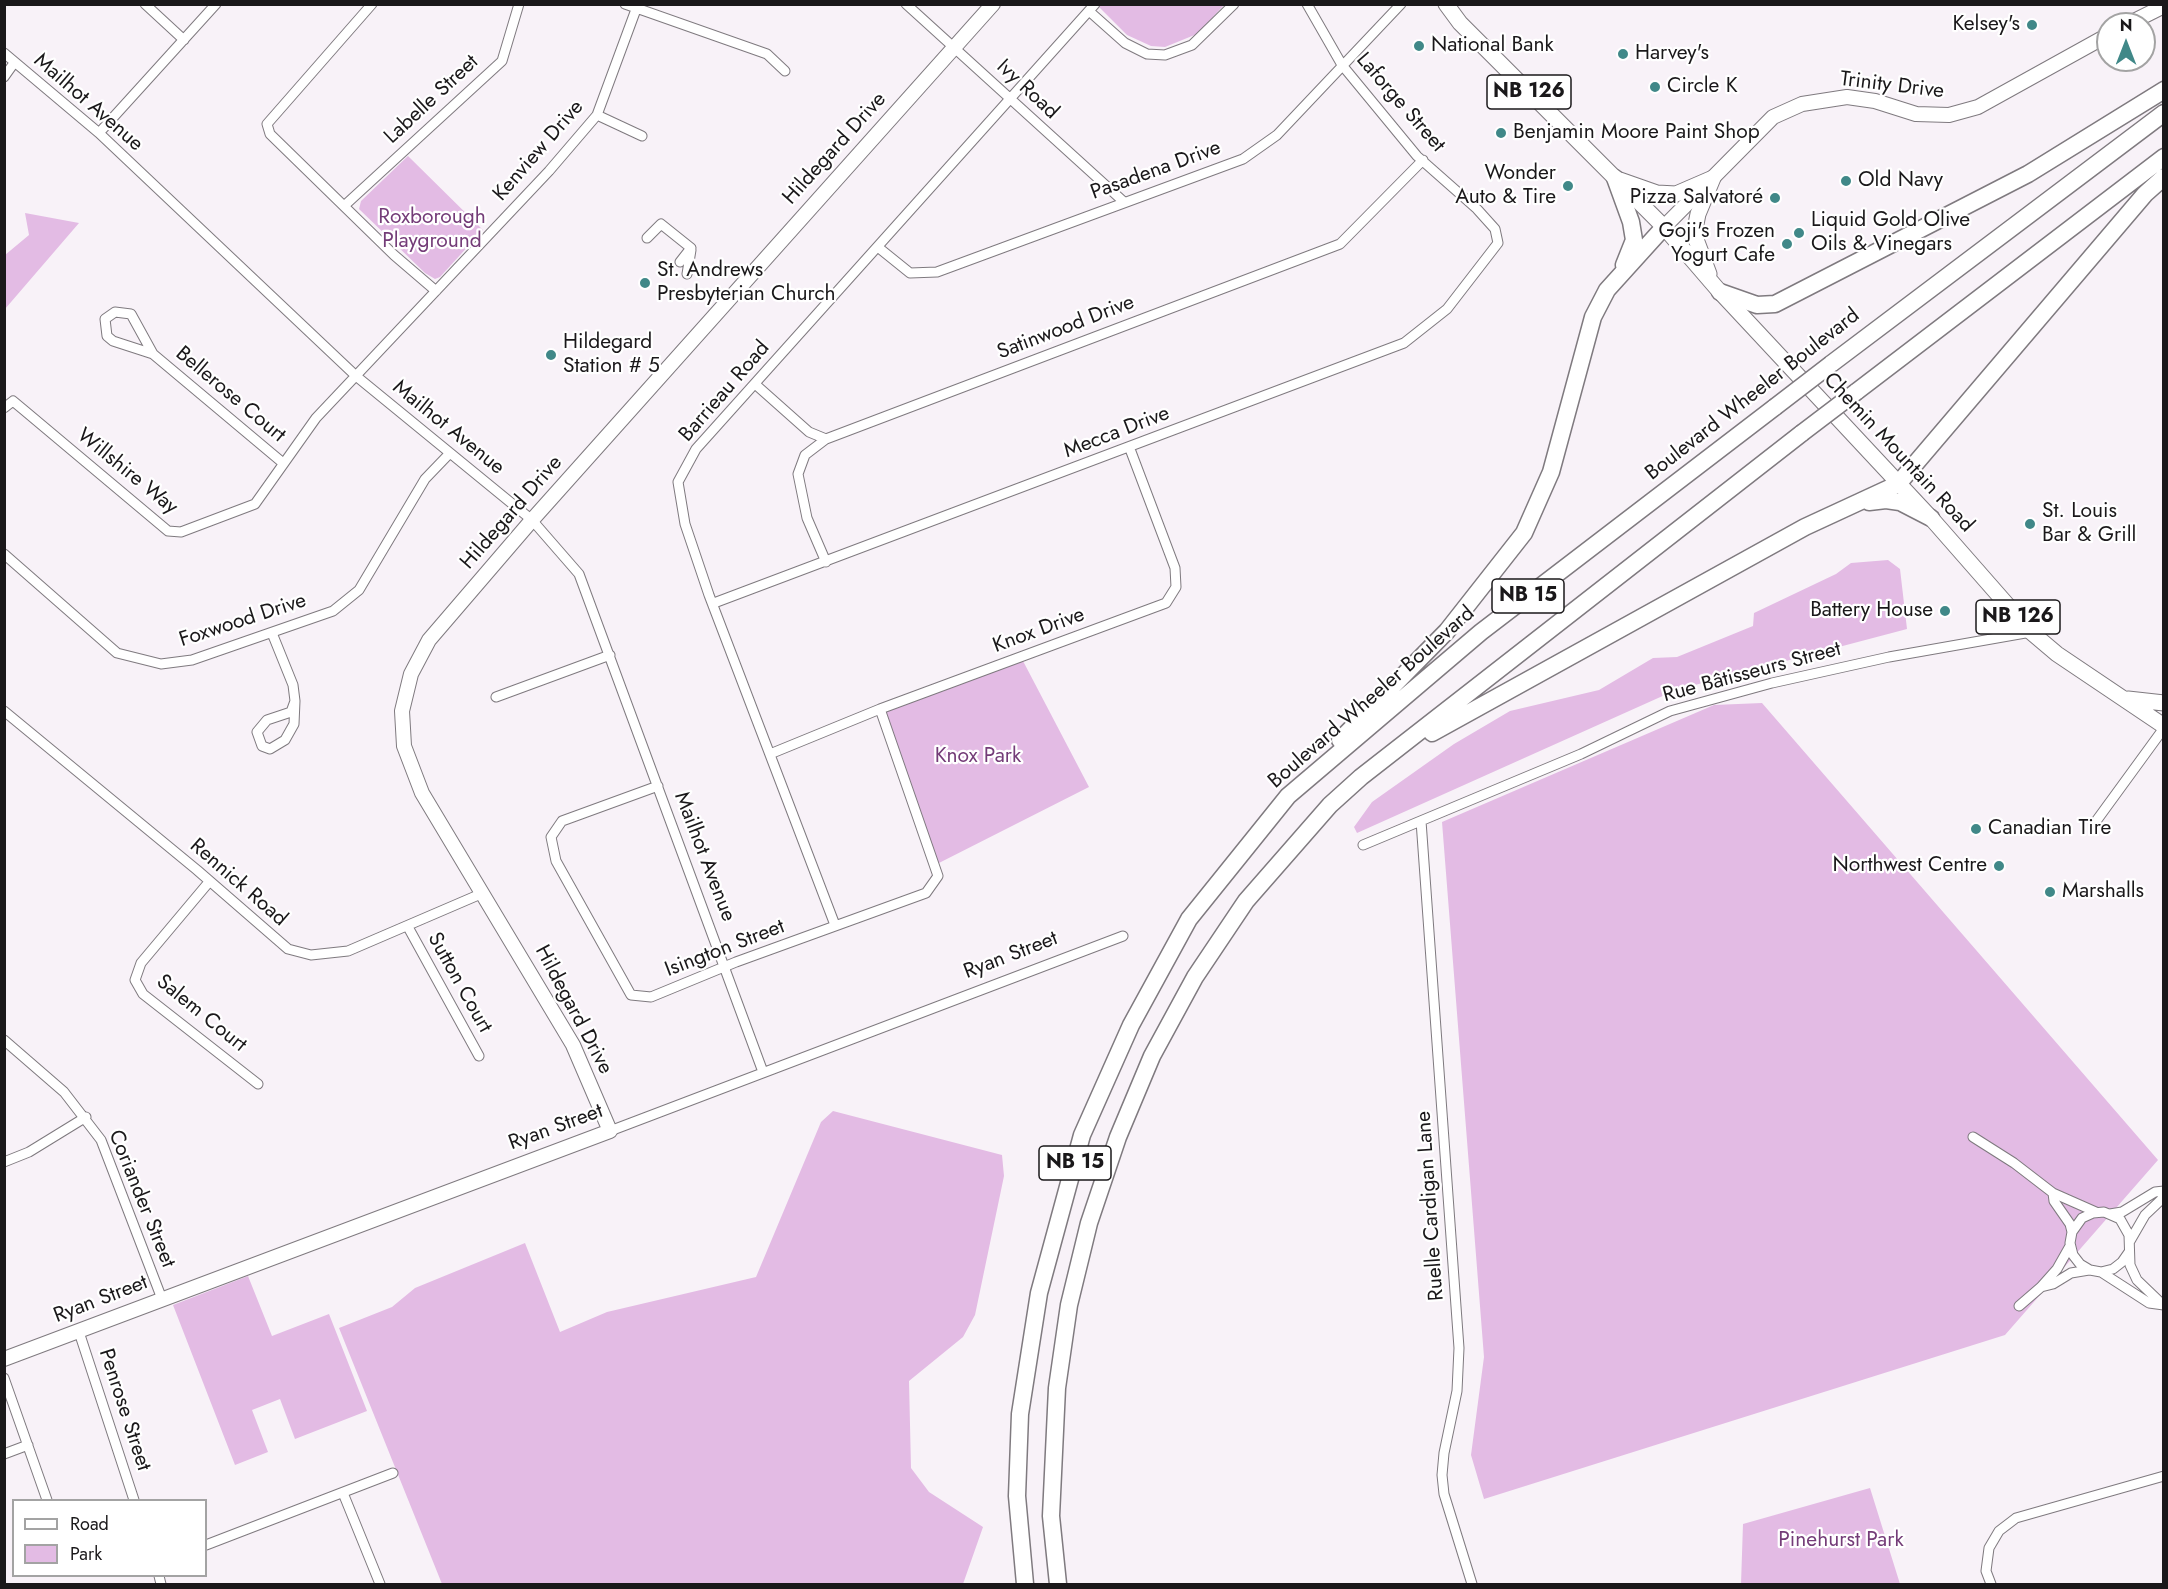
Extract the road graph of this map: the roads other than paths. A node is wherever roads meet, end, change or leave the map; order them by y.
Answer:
1 (145, 4) edge
2 (216, 4) edge
3 (372, 4) edge
4 (519, 4) edge
5 (625, 4) edge
6 (906, 4) edge
7 (993, 4) edge
8 (1234, 4) edge
9 (1307, 4) edge
10 (1401, 4) edge
11 (1446, 4) edge
12 (637, 6) edge
13 (1092, 8) edge
14 (184, 40) junction
15 (2096, 42) edge
16 (954, 48) junction
17 (4, 53) edge
18 (14, 63) junction
19 (1342, 65) junction
20 (785, 71) dead end
21 (4, 77) edge
22 (2163, 90) edge
23 (1009, 100) junction
24 (2163, 113) edge
25 (597, 115) junction
26 (99, 133) junction
27 (642, 136) dead end
28 (2163, 157) edge
29 (1423, 160) junction
30 (2163, 177) edge
31 (1615, 178) junction
32 (1713, 178) junction
33 (1124, 202) junction
34 (344, 206) junction
35 (1664, 227) junction
36 (647, 238) dead end
37 (1498, 243) joint
38 (691, 248) junction
39 (879, 248) junction
40 (680, 262) dead end
41 (687, 274) dead end
42 (1619, 277) junction
43 (1716, 288) junction
44 (436, 291) junction
45 (153, 354) junction
46 (356, 376) junction
47 (755, 384) junction
48 (4, 408) edge
49 (826, 439) junction
50 (1130, 449) junction
51 (450, 453) junction
52 (283, 463) junction
53 (1898, 484) junction
54 (1931, 518) junction
55 (532, 520) junction
56 (1781, 541) junction
57 (4, 554) edge
58 (826, 562) junction
59 (714, 603) junction
60 (2031, 632) junction
61 (272, 633) junction
62 (610, 655) junction
63 (496, 697) dead end
64 (2120, 698) junction
65 (295, 701) junction
66 (2163, 703) edge
67 (880, 709) junction
68 (4, 711) edge
69 (2163, 727) edge
70 (770, 754) junction
71 (658, 786) junction
72 (1288, 796) junction
73 (1330, 805) junction
74 (1421, 820) junction
75 (2094, 824) dead end
76 (1362, 845) dead end
77 (209, 882) junction
78 (483, 893) junction
79 (835, 925) junction
80 (408, 927) junction
81 (1123, 936) dead end
82 (725, 968) junction
83 (4, 1040) edge
84 (478, 1056) dead end
85 (764, 1072) junction
86 (258, 1084) dead end
87 (86, 1117) junction
88 (610, 1131) junction
89 (1973, 1137) dead end
90 (4, 1162) edge
91 (2163, 1191) edge
92 (2053, 1193) junction
93 (2163, 1197) edge
94 (2098, 1212) junction
95 (2110, 1214) junction
96 (2072, 1232) junction
97 (2130, 1240) junction
98 (2070, 1243) junction
99 (2129, 1252) junction
100 (2090, 1270) junction
101 (2101, 1272) junction
102 (2042, 1287) junction
103 (162, 1299) junction
104 (2163, 1305) edge
105 (2019, 1306) dead end
106 (79, 1332) junction
107 (4, 1359) edge
108 (4, 1378) edge
109 (28, 1445) junction
110 (4, 1454) edge
111 (393, 1473) dead end
112 (2163, 1476) edge
113 (343, 1492) junction
114 (47, 1499) edge
115 (134, 1499) edge
116 (207, 1545) edge
117 (380, 1584) edge
118 (1025, 1584) edge
119 (1058, 1584) edge
120 (1472, 1584) edge
121 (1990, 1584) edge

1 - 14 street
2 - 14 street
3 - 34 street
4 - 34 street, Labelle Street
5 - 12 street
6 - 16 street, Ivy Road
7 - 16 street, Hildegard Drive
8 - 13 street
9 - 19 street, Laforge Street
10 - 19 street, Pasadena Drive
11 - 31 main road, Chemin Mountain Road / NB 126
12 - 20 street
12 - 25 street, Kenview Drive
13 - 23 street, Barrieau Road
14 - 26 street
15 - 32 street, Trinity Drive
16 - 23 street, Ivy Road
16 - 55 street, Hildegard Drive
17 - 18 street, Mailhot Avenue
18 - 21 street
18 - 26 street, Mailhot Avenue
19 - 29 street, Laforge Street
19 - 33 street, Pasadena Drive
22 - 43 highway
23 - 33 street, Ivy Road
23 - 39 street, Barrieau Road
24 - 72 highway, Boulevard Wheeler Boulevard / NB 15, bridge
25 - 27 street
25 - 44 street, Kenview Drive
26 - 46 street, Mailhot Avenue
28 - 73 highway, NB 15, bridge
29 - 37 street, Laforge Street
29 - 49 street, Satinwood Drive
30 - 53 highway
31 - 32 main road
31 - 35 main road, Chemin Mountain Road / NB 126
31 - 42 highway
32 - 35 street, Trinity Drive
32 - 43 main road
33 - 39 street, Pasadena Drive
34 - 44 street
35 - 42 highway
35 - 43 main road, Chemin Mountain Road / NB 126
36 - 38 street
37 - 50 street, Mecca Drive
38 - 40 street
38 - 41 street
39 - 47 street, Barrieau Road
42 - 72 highway
43 - 53 main road, Chemin Mountain Road / NB 126
44 - 46 street, Kenview Drive
45 - 45 street, Bellerose Court
45 - 52 street, Bellerose Court
46 - 51 street, Mailhot Avenue
46 - 52 street, Willshire Way
47 - 49 street
47 - 59 street, Barrieau Road
48 - 52 street, Willshire Way
49 - 58 street, Satinwood Drive
50 - 58 street, Mecca Drive
50 - 67 street, Knox Drive
51 - 55 street, Mailhot Avenue
51 - 61 street, Foxwood Drive
53 - 54 main road, Chemin Mountain Road / NB 126
53 - 56 highway
54 - 56 highway
54 - 60 main road, Chemin Mountain Road / NB 126
55 - 62 street, Mailhot Avenue
55 - 78 street, Hildegard Drive
56 - 73 highway
57 - 61 street, Foxwood Drive
58 - 59 street, Mecca Drive
59 - 70 street, Barrieau Road
60 - 64 main road, Chemin Mountain Road / NB 126
60 - 74 street, Rue Bâtisseurs Street
61 - 65 street
62 - 63 street
62 - 71 street, Mailhot Avenue
64 - 66 main road
64 - 69 main road, Chemin Mountain Road / NB 126
65 - 65 street
67 - 70 street, Knox Drive
67 - 79 street, Isington Street
68 - 77 street, Rennick Road
69 - 75 street
70 - 79 street, Barrieau Road
71 - 82 street, Mailhot Avenue
71 - 82 street, Isington Street
72 - 118 highway, Boulevard Wheeler Boulevard / NB 15
73 - 119 highway, NB 15
74 - 76 street, Rue Bâtisseurs Street
74 - 120 street, Ruelle Cardigan Lane
77 - 80 street, Rennick Road
77 - 86 street, Salem Court
78 - 80 street, Rennick Road
78 - 88 street, Hildegard Drive
79 - 82 street, Isington Street
80 - 84 street, Sutton Court
81 - 85 street, Ryan Street
82 - 85 street, Mailhot Avenue
83 - 87 street, Coriander Street
85 - 88 street, Ryan Street
87 - 90 street
87 - 103 street, Coriander Street
88 - 103 street, Ryan Street
89 - 92 street
91 - 95 street
92 - 94 street
92 - 96 street
93 - 97 street
94 - 95 street
94 - 96 street
95 - 97 street
96 - 98 street
97 - 99 street
98 - 100 street
98 - 102 street
99 - 101 street
99 - 104 street
100 - 101 street
100 - 102 street
101 - 104 street
102 - 105 street
103 - 106 street, Ryan Street
106 - 107 street, Ryan Street
106 - 115 street, Penrose Street
108 - 109 street
109 - 110 street
109 - 114 street
111 - 113 street
112 - 121 street
113 - 116 street
113 - 117 street

